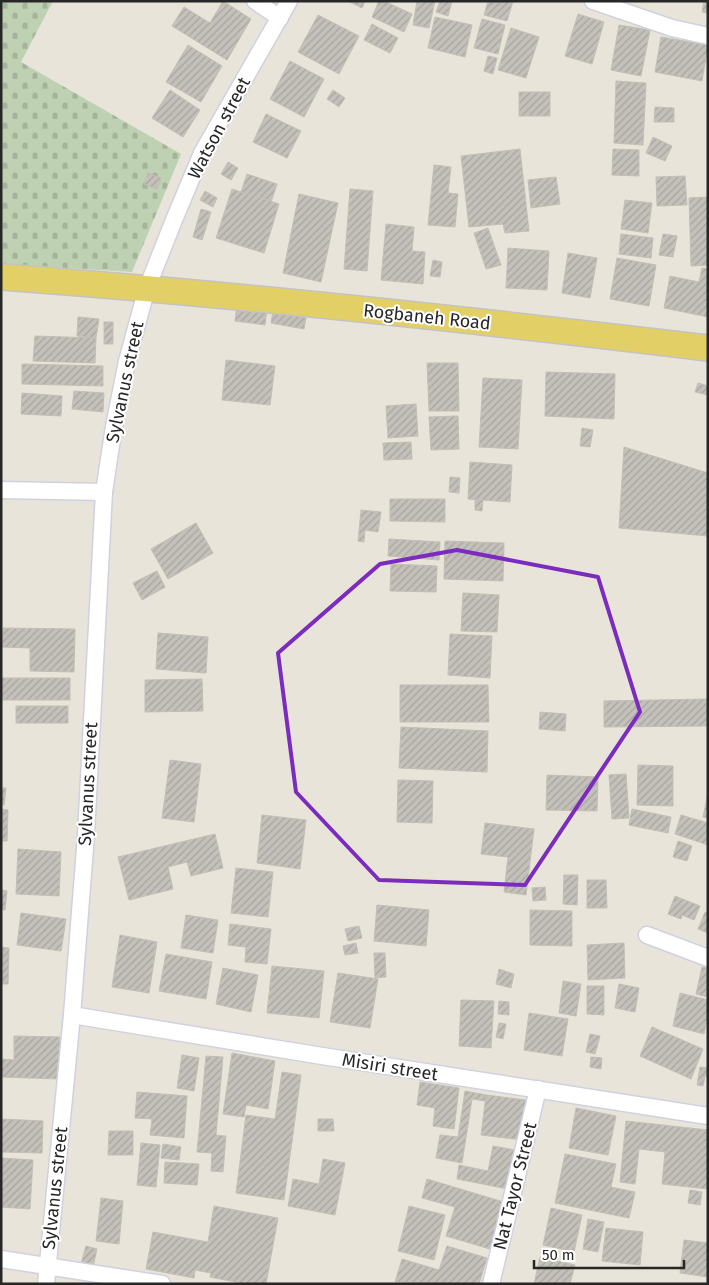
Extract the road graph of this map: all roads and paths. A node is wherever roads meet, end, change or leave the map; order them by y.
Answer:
1 (255, 1) edge
2 (289, 1) edge
3 (593, 1) edge
4 (280, 18) junction
5 (708, 36) edge
6 (1, 277) edge
7 (147, 288) junction
8 (708, 348) edge
9 (1, 490) edge
10 (104, 492) junction
11 (648, 935) dead end
12 (708, 958) edge
13 (72, 1015) junction
14 (538, 1089) junction
15 (708, 1116) edge
16 (1, 1259) edge
17 (47, 1276) edge
18 (162, 1284) edge
19 (490, 1284) edge

1 - 4 street
2 - 4 street, Watson street
3 - 5 street
4 - 7 street, Watson street
6 - 7 main road, Rogbaneh Road
7 - 8 main road, Rogbaneh Road
7 - 10 street, Sylvanus street
9 - 10 street
10 - 13 street, Sylvanus street
11 - 12 street
13 - 14 street, Misiri street
13 - 17 street, Sylvanus street
14 - 15 street, Misiri street
14 - 19 street, Nat Tayor Street
16 - 17 street
17 - 18 street

